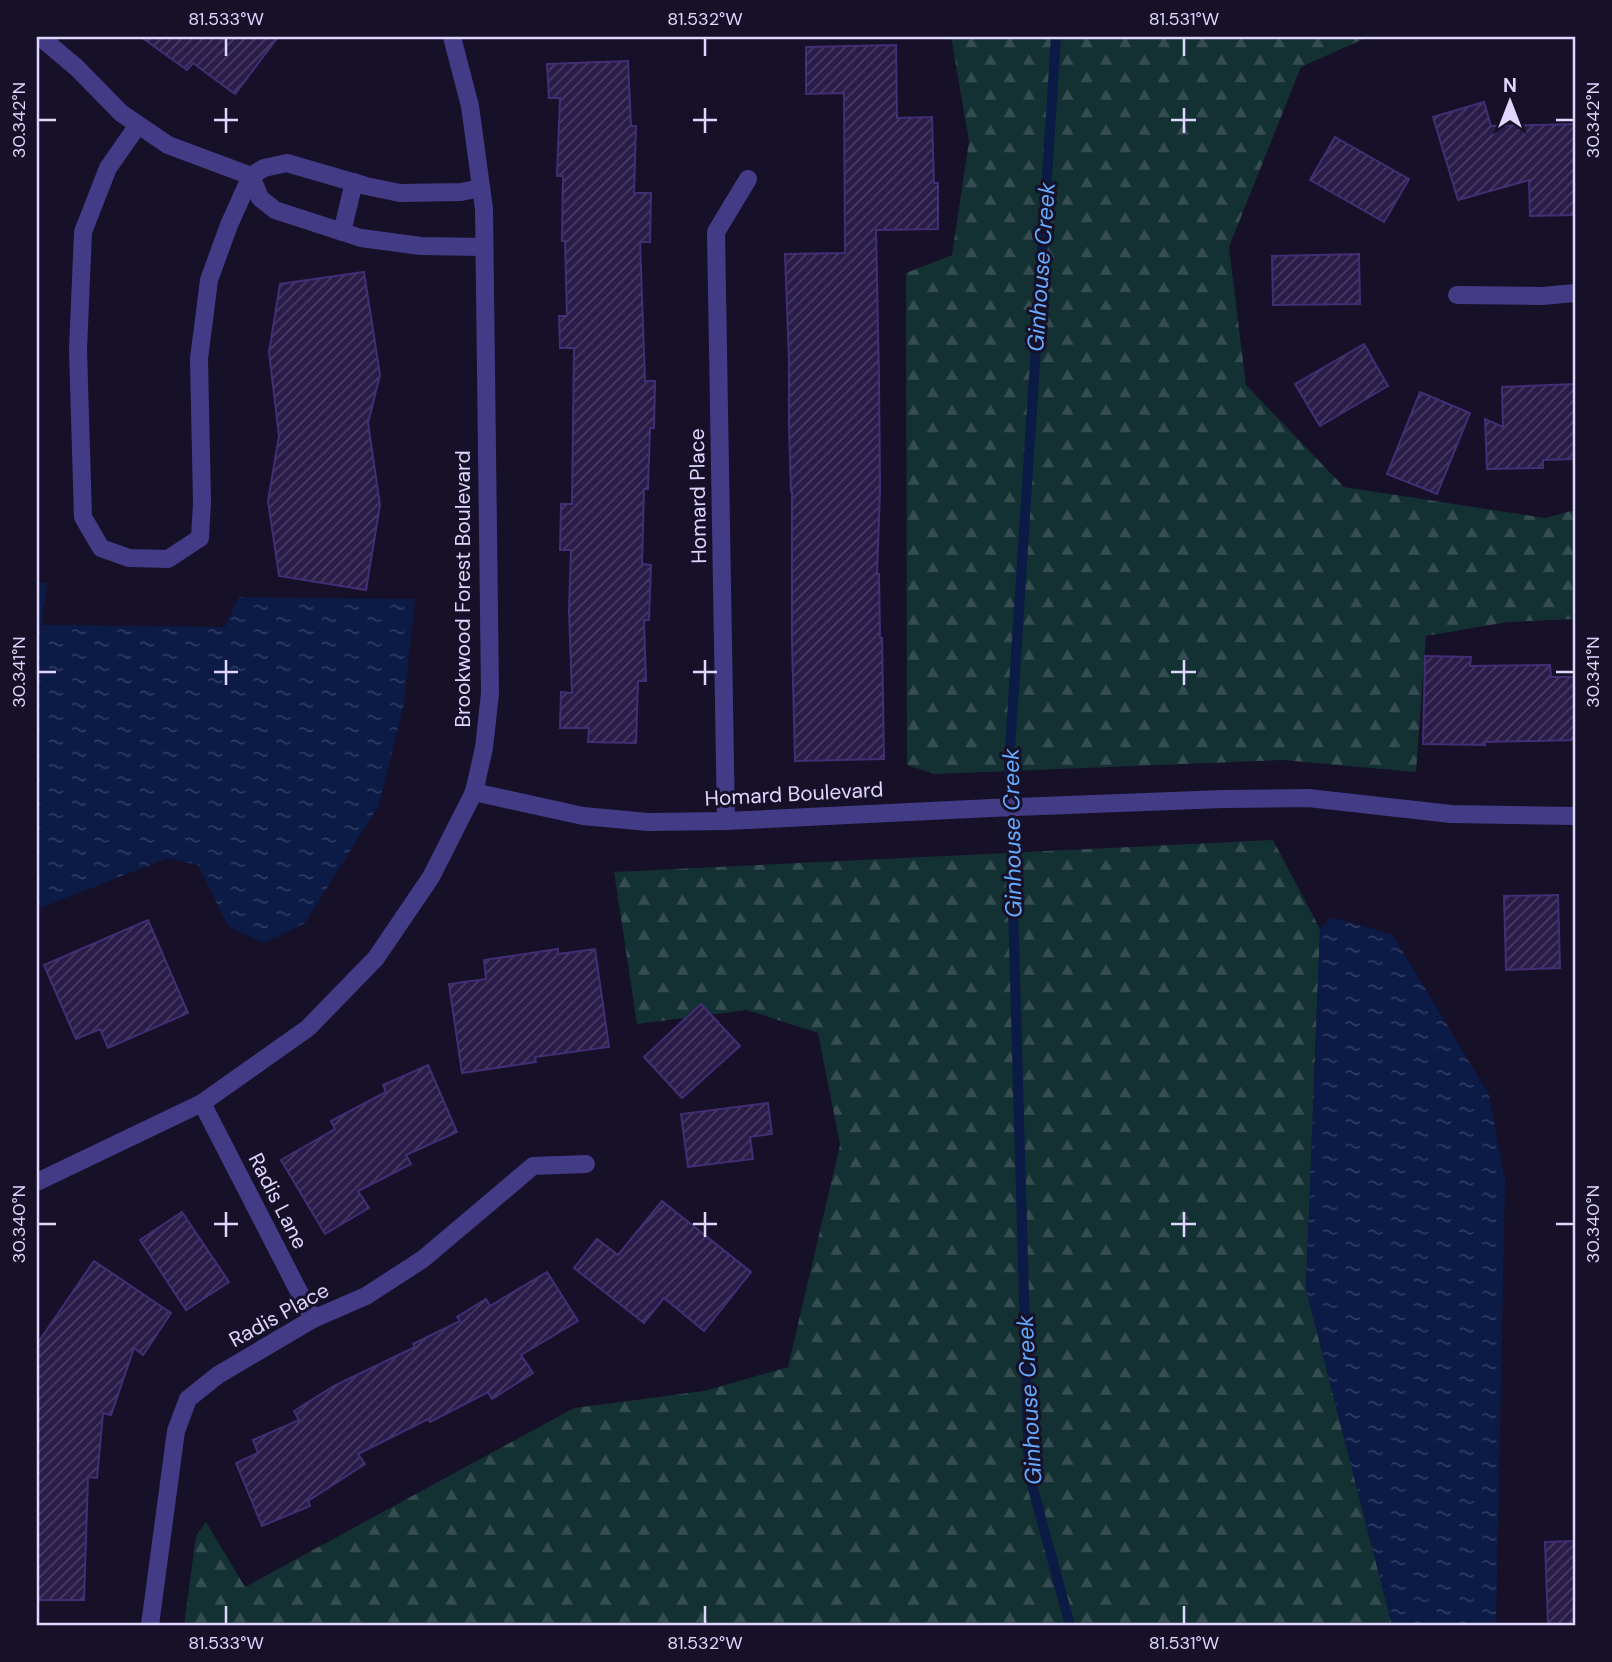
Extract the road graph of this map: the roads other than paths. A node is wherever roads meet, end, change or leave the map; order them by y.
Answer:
1 (452, 37) edge
2 (37, 38) edge
3 (138, 125) junction
4 (251, 176) junction
5 (748, 179) dead end
6 (354, 182) junction
7 (481, 188) junction
8 (342, 232) junction
9 (484, 247) junction
10 (1575, 293) edge
11 (1457, 295) dead end
12 (474, 792) junction
13 (1575, 816) edge
14 (726, 821) junction
15 (202, 1103) junction
16 (586, 1164) dead end
17 (37, 1182) edge
18 (313, 1319) junction
19 (150, 1625) edge

1 - 7 street, Brookwood Forest Boulevard
2 - 3 street
3 - 4 street
3 - 4 street
4 - 6 street
4 - 8 street
5 - 14 street, Homard Place
6 - 7 street
6 - 8 street
7 - 9 street, Brookwood Forest Boulevard
8 - 9 street
9 - 12 street, Brookwood Forest Boulevard
10 - 11 street
12 - 14 street, Homard Boulevard
12 - 15 street, Brookwood Forest Boulevard
13 - 14 street, Homard Boulevard
15 - 17 street, Brookwood Forest Boulevard
15 - 18 street, Radis Lane
16 - 18 street, Radis Place
18 - 19 street, Radis Place

